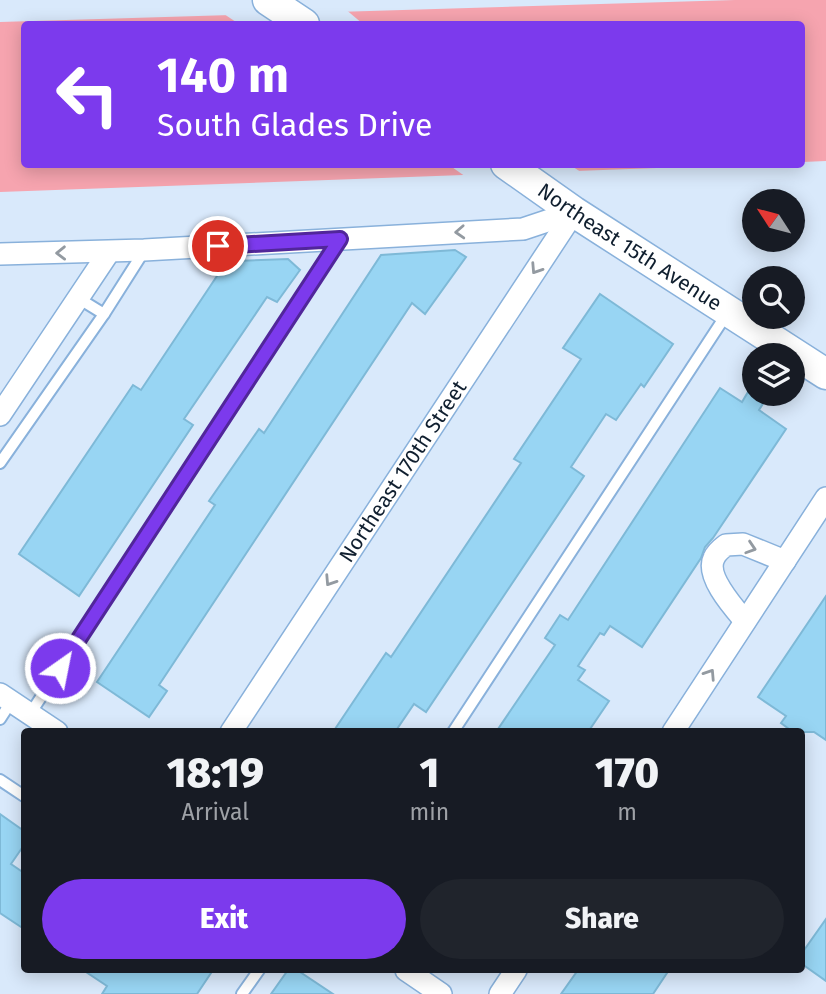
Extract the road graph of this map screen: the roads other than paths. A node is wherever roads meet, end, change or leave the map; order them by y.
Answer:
1 (512, 168) edge
2 (562, 203) junction
3 (340, 239) junction
4 (144, 250) junction
5 (109, 252) junction
6 (0, 254) edge
7 (78, 298) junction
8 (728, 312) junction
9 (104, 314) junction
10 (826, 374) edge
11 (0, 415) edge
12 (0, 463) edge
13 (826, 498) edge
14 (785, 561) junction
15 (745, 621) junction
16 (4, 705) edge
17 (30, 714) junction
18 (51, 728) edge
19 (234, 728) edge
20 (456, 728) edge
21 (676, 728) edge
22 (0, 779) edge
23 (21, 794) edge
24 (257, 973) edge
25 (410, 973) edge
26 (514, 973) edge
27 (242, 994) edge
28 (441, 994) edge
29 (500, 994) edge

1 - 2 street, Northeast 15th Avenue
2 -> 3 street
2 - 8 street, Northeast 15th Avenue
2 -> 19 street, Northeast 170th Street
3 - 4 street
3 - 17 lane
4 - 5 street
4 - 9 lane
5 -> 6 street
5 - 7 street
7 - 9 lane
7 - 11 street
8 - 10 street, Northeast 15th Avenue
8 - 20 lane
9 - 12 lane
13 - 14 street
14 - 15 street
15 -> 14 street
21 -> 15 street
16 - 17 street
17 - 18 street
22 - 23 lane
24 - 27 lane
25 - 28 street
26 - 29 street

